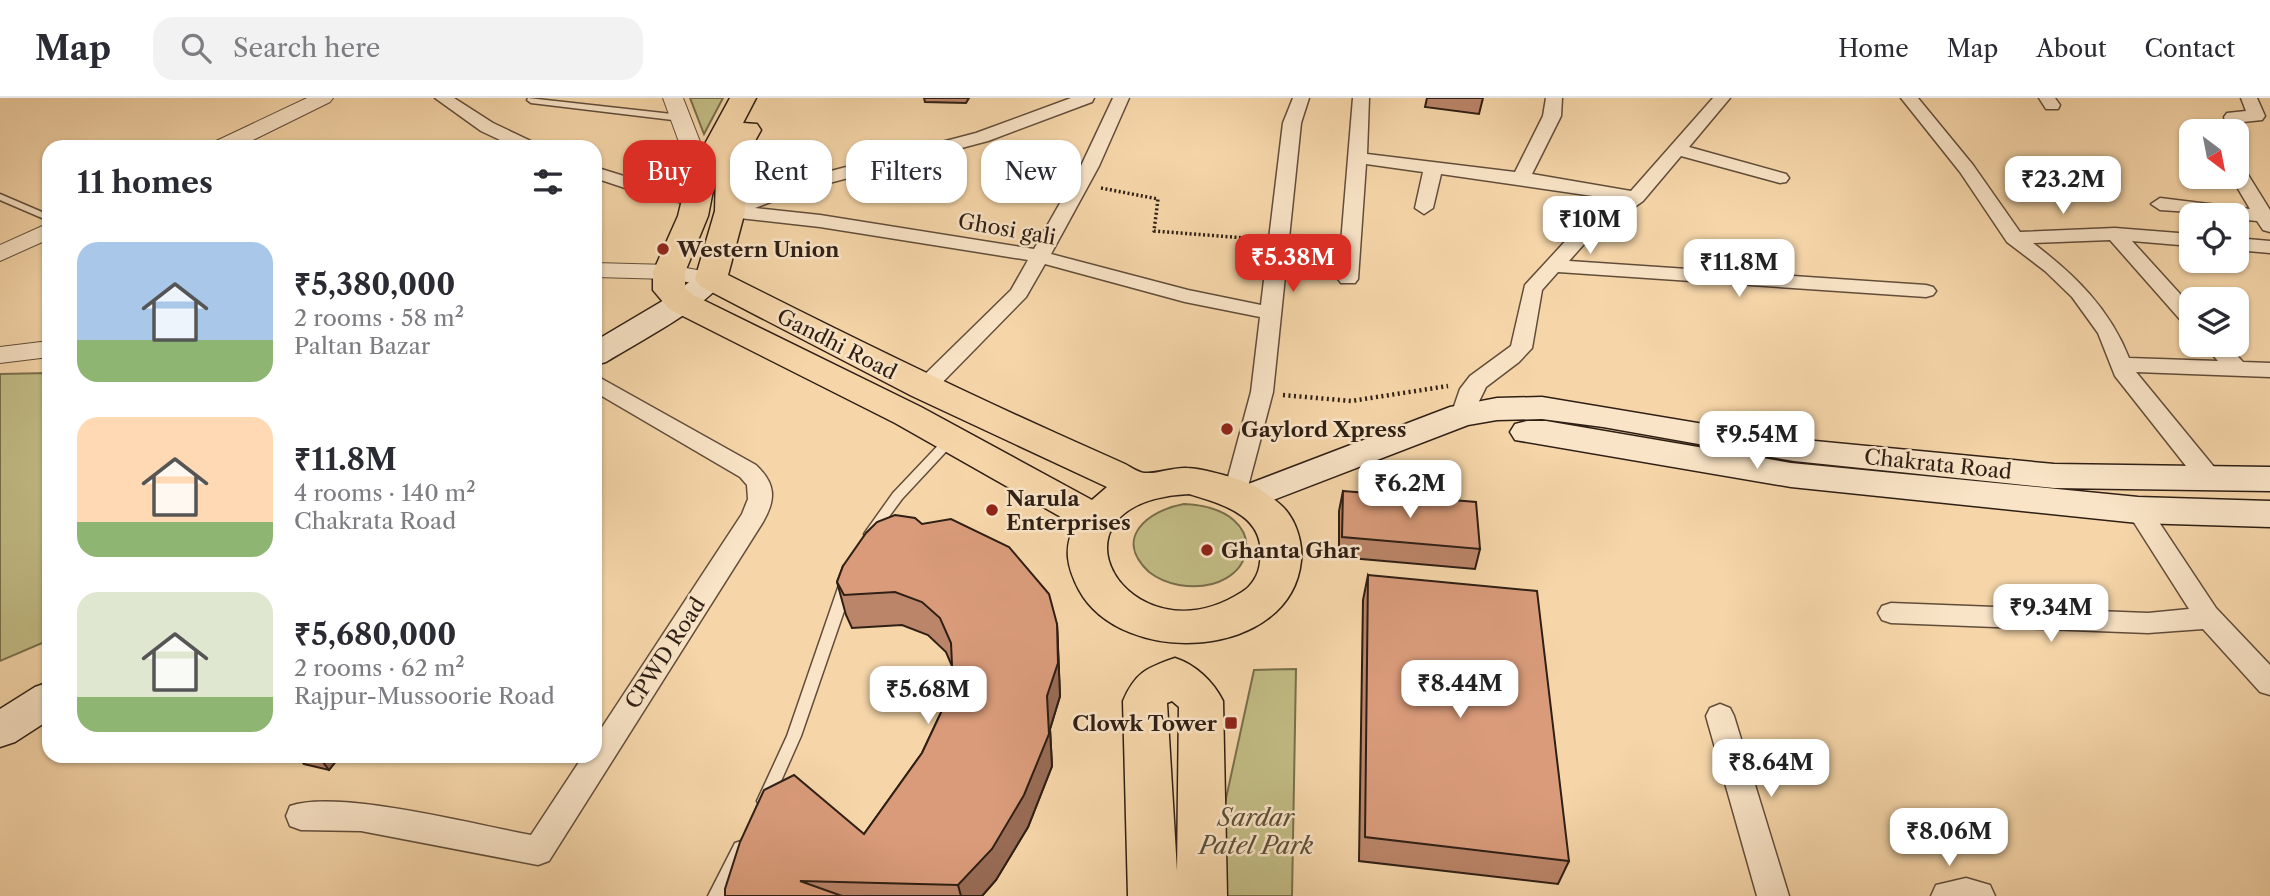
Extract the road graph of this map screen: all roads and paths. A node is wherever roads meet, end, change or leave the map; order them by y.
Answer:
1 (323, 98) edge
2 (443, 98) edge
3 (743, 98) edge
4 (765, 98) edge
5 (1086, 98) edge
6 (1121, 98) edge
7 (1301, 98) edge
8 (1361, 98) edge
9 (1554, 98) edge
10 (1722, 98) edge
11 (1909, 98) edge
12 (2249, 98) edge
13 (531, 100) dead end
14 (677, 108) edge
15 (2233, 119) edge
16 (236, 140) edge
17 (514, 140) edge
18 (686, 140) edge
19 (1677, 149) junction
20 (716, 153) edge
21 (1358, 158) junction
22 (1433, 168) junction
23 (602, 174) edge
24 (1780, 178) dead end
25 (1525, 179) junction
26 (623, 181) edge
27 (1081, 182) edge
28 (1081, 184) edge
29 (2248, 189) edge
30 (0, 197) edge
31 (1636, 197) junction
32 (696, 203) edge
33 (1070, 203) edge
34 (2160, 204) dead end
35 (1424, 208) dead end
36 (730, 211) junction
37 (42, 215) edge
38 (2267, 221) edge
39 (42, 233) edge
40 (2115, 234) junction
41 (1279, 238) junction
42 (2014, 238) junction
43 (2179, 239) edge
44 (1351, 243) junction
45 (2249, 245) edge
46 (2270, 247) edge
47 (0, 254) edge
48 (1040, 257) junction
49 (1554, 266) junction
50 (602, 272) edge
51 (710, 279) junction
52 (1348, 279) dead end
53 (602, 284) edge
54 (673, 288) junction
55 (1926, 291) dead end
56 (2179, 305) edge
57 (1270, 313) junction
58 (42, 336) edge
59 (0, 341) edge
60 (602, 349) edge
61 (42, 350) edge
62 (0, 355) edge
63 (2225, 357) edge
64 (2121, 366) junction
65 (2236, 369) junction
66 (2270, 370) edge
67 (1474, 383) junction
68 (602, 386) edge
69 (924, 388) junction
70 (1262, 392) junction
71 (1462, 415) junction
72 (951, 439) junction
73 (2210, 479) junction
74 (2270, 479) edge
75 (1141, 487) junction
76 (1249, 500) junction
77 (2138, 510) junction
78 (2270, 514) edge
79 (1096, 519) junction
80 (863, 546) edge
81 (853, 566) edge
82 (1892, 613) dead end
83 (2209, 618) junction
84 (1182, 627) junction
85 (1175, 676) junction
86 (2270, 684) edge
87 (42, 703) edge
88 (1720, 716) dead end
89 (0, 730) edge
90 (602, 752) edge
91 (595, 763) edge
92 (301, 816) dead end
93 (757, 816) edge
94 (745, 839) edge
95 (716, 896) edge
96 (1153, 896) edge
97 (1202, 896) edge
98 (1773, 896) edge
99 (1947, 896) edge
100 (1979, 896) edge

1 - 16 street
2 - 17 street
3 - 20 main road
4 - 36 main road
5 - 36 street
6 - 27 street
7 - 41 street
8 - 21 street
9 - 25 street
10 - 19 street
11 - 42 street
12 - 15 street
13 - 14 lane
14 - 18 street
19 - 24 street
19 - 31 street
21 - 22 street
21 - 44 street
22 - 25 street
22 - 35 street
23 - 26 street
25 - 31 street
28 - 41 path
29 - 38 street
30 - 37 lane
31 - 49 street
32 - 54 main road
33 - 48 street
34 - 38 street
36 - 48 street, Ghosi gali
36 - 51 main road
39 - 47 street
40 - 42 street
40 - 43 street
40 - 56 street
41 - 44 path
41 - 57 street
42 - 64 street
44 - 52 street
45 - 46 street
48 - 57 street, Ghosi gali
48 - 69 street
49 - 55 street
49 - 67 street
50 - 54 street
51 - 54 main road
51 - 69 main road, Gandhi Road
53 - 54 street
54 - 60 main road
54 - 72 main road, Gandhi Road
57 - 70 street
58 - 59 street
61 - 62 street
63 - 65 street
64 - 65 street
64 - 73 street
65 - 66 street
67 - 70 path
67 - 71 street
68 - 90 street, CPWD Road
69 - 75 main road, Gandhi Road
70 - 76 street
71 - 73 main road, Chakrata Road
71 - 76 main road, Chakrata Road
72 - 79 main road, Gandhi Road
72 - 80 lane
73 - 74 main road, Chakrata Road
75 - 76 main road
75 - 79 main road
76 - 77 main road, Chakrata Road
76 - 84 main road
77 - 78 main road, Chakrata Road
77 - 83 street
79 - 84 main road
81 - 93 lane
82 - 83 street
83 - 86 street
84 - 85 main road
85 - 96 main road
85 - 97 main road
87 - 89 main road
88 - 98 street
91 - 92 street, CPWD Road
94 - 95 lane
99 - 100 street

